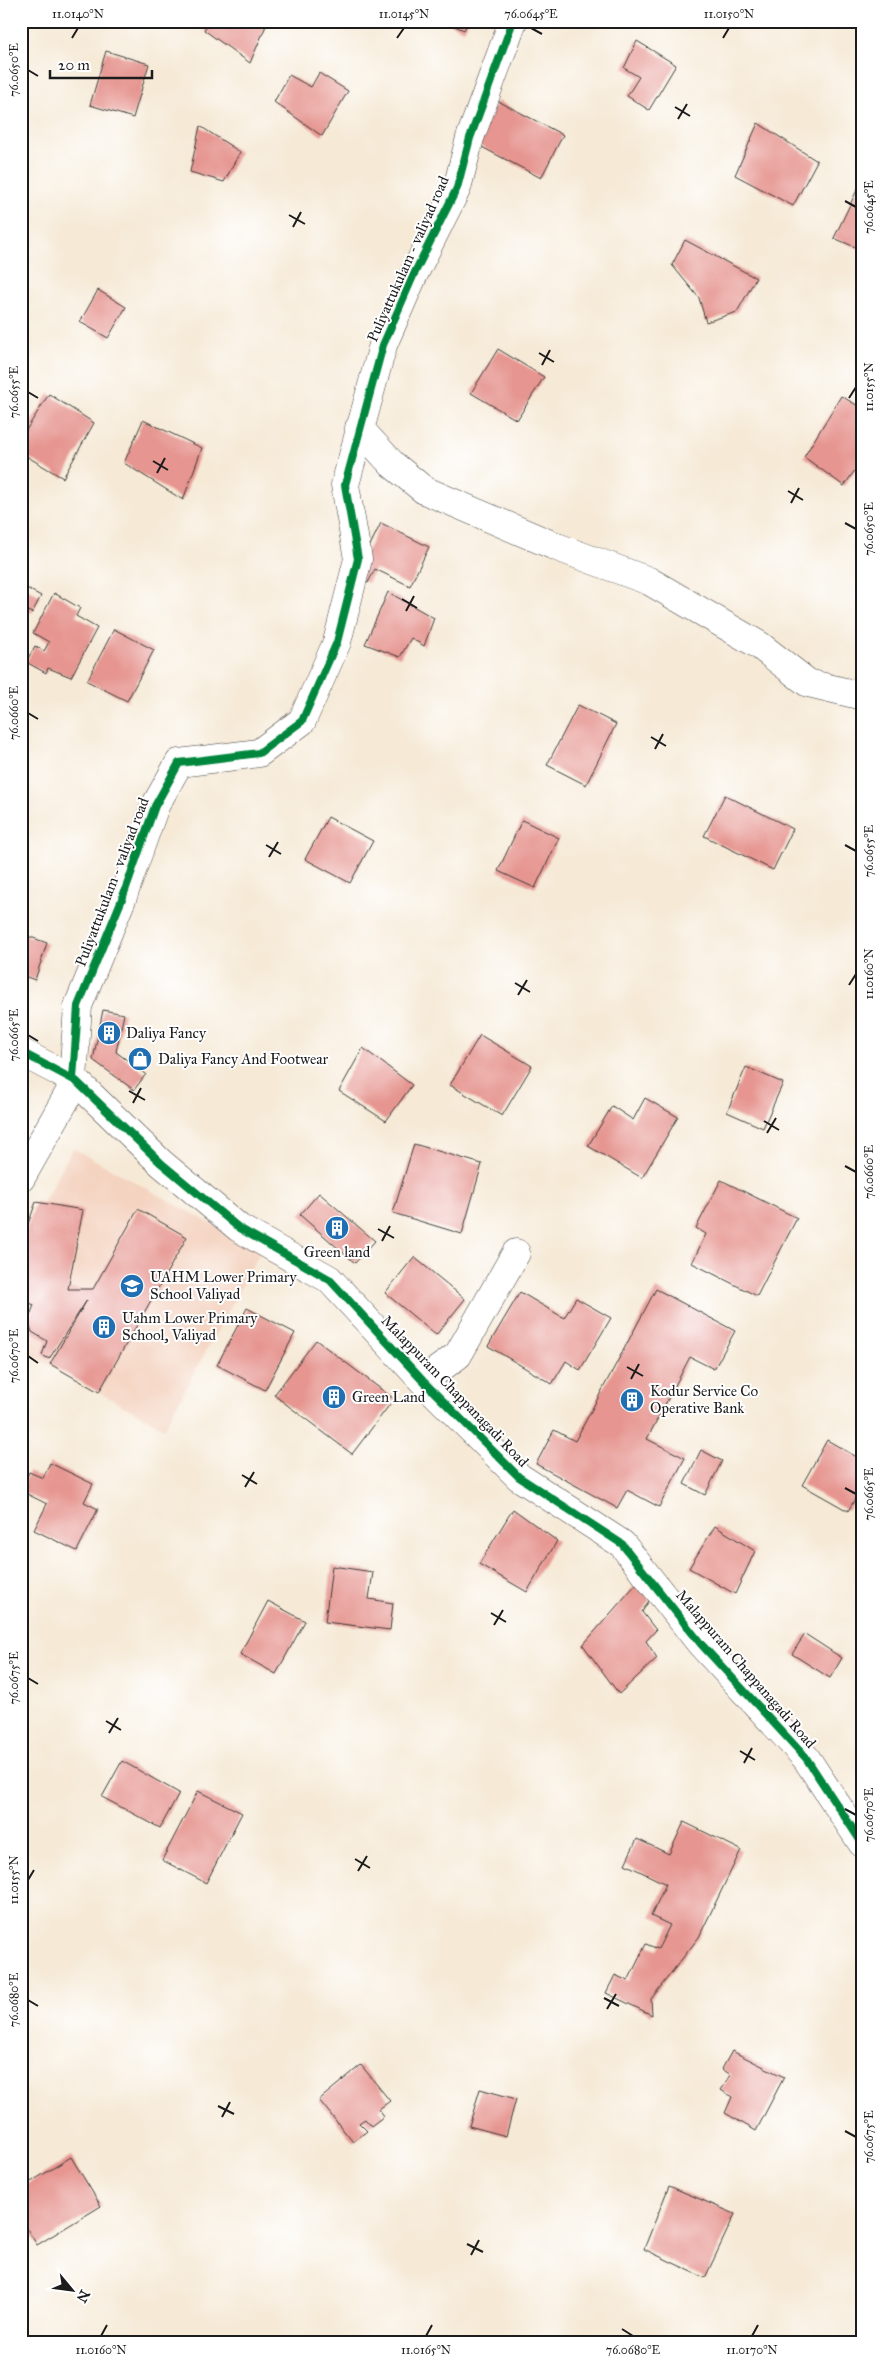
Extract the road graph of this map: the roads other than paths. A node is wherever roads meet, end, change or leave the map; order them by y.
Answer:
1 (513, 21) edge
2 (360, 428) junction
3 (862, 696) edge
4 (21, 1052) edge
5 (74, 1080) junction
6 (21, 1178) edge
7 (516, 1253) dead end
8 (423, 1381) junction
9 (862, 1843) edge

1 - 2 street, Puliyattukulam - valiyad road
2 - 3 street
2 - 5 street, Puliyattukulam - valiyad road
4 - 5 street, Malappuram Chappanagadi Road
5 - 6 street
5 - 8 street, Malappuram Chappanagadi Road
7 - 8 street
8 - 9 street, Malappuram Chappanagadi Road

